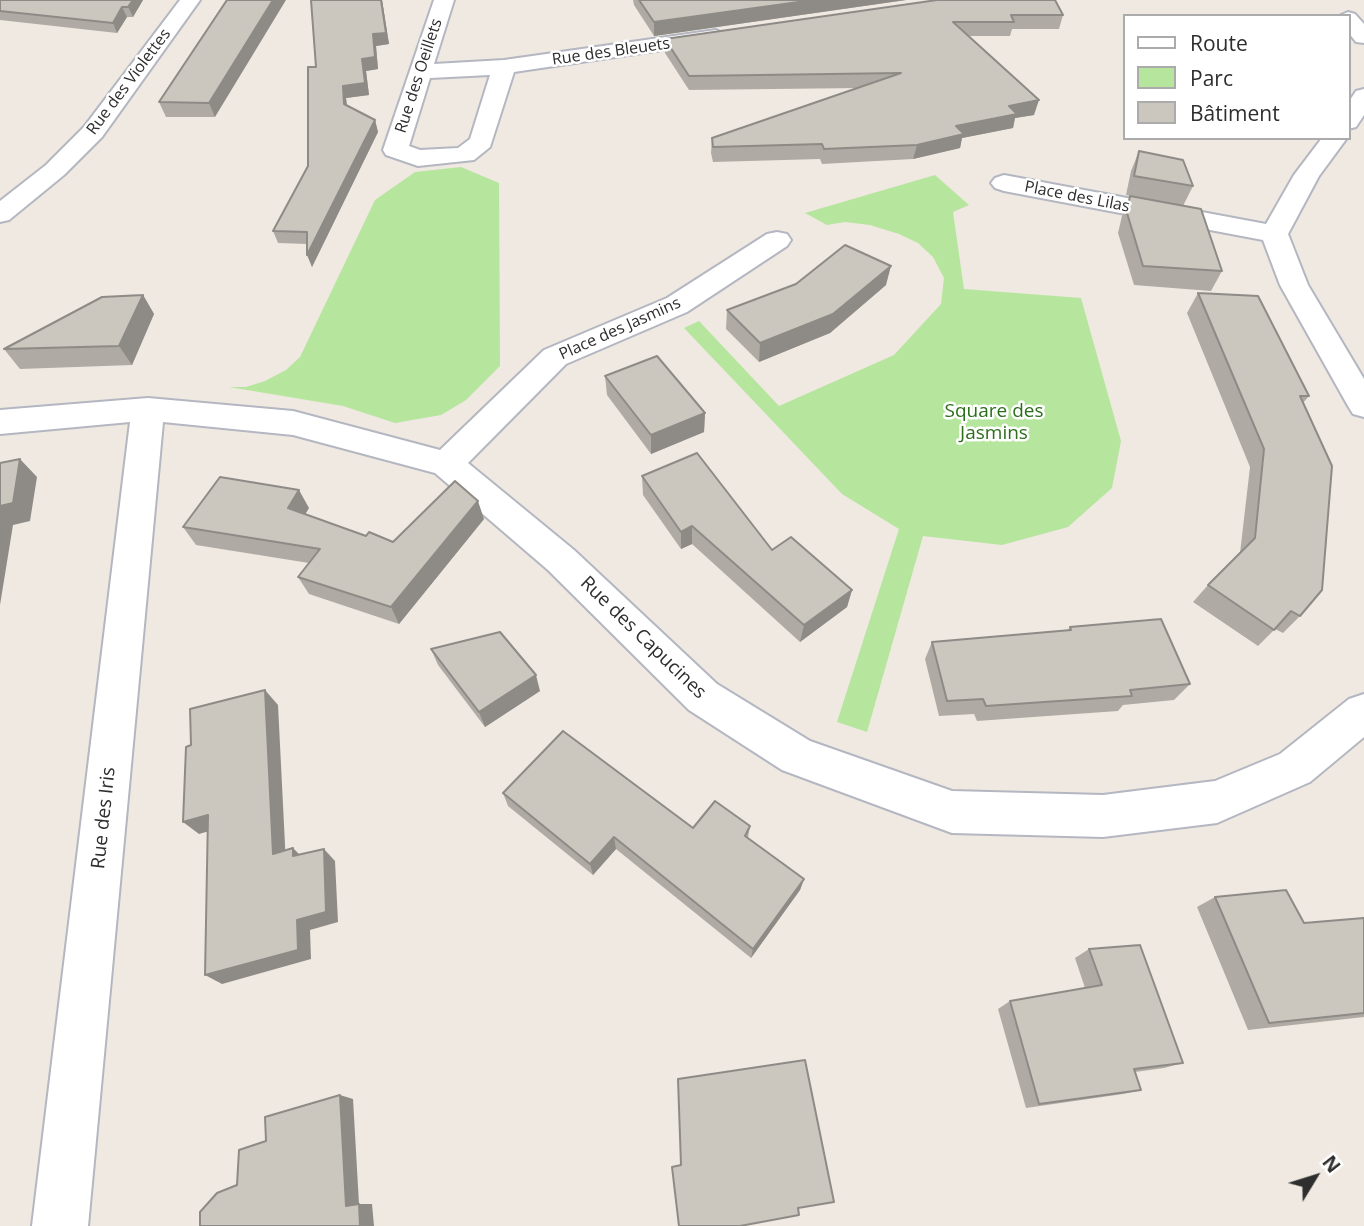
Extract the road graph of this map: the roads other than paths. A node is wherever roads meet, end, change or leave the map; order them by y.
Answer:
1 (190, 0) edge
2 (444, 0) edge
3 (1350, 20) edge
4 (736, 33) edge
5 (1364, 37) edge
6 (504, 67) junction
7 (419, 72) junction
8 (1333, 140) edge
9 (1004, 183) dead end
10 (0, 214) edge
11 (1274, 234) junction
12 (777, 240) dead end
13 (1364, 406) edge
14 (148, 409) junction
15 (0, 422) edge
16 (446, 464) junction
17 (1364, 712) edge
18 (60, 1226) edge

1 - 10 street, Rue des Violettes
2 - 7 street, Rue des Oeillets
3 - 5 street
4 - 6 street, Rue des Bleuets
6 - 7 street, Rue des Bleuets
6 - 7 street, Rue des Oeillets
8 - 11 street
9 - 11 street, Place des Lilas
11 - 13 street
12 - 16 street, Place des Jasmins
14 - 15 street, Rue des Capucines
14 - 16 street, Rue des Capucines
14 - 18 street, Rue des Iris
16 - 17 street, Rue des Capucines

